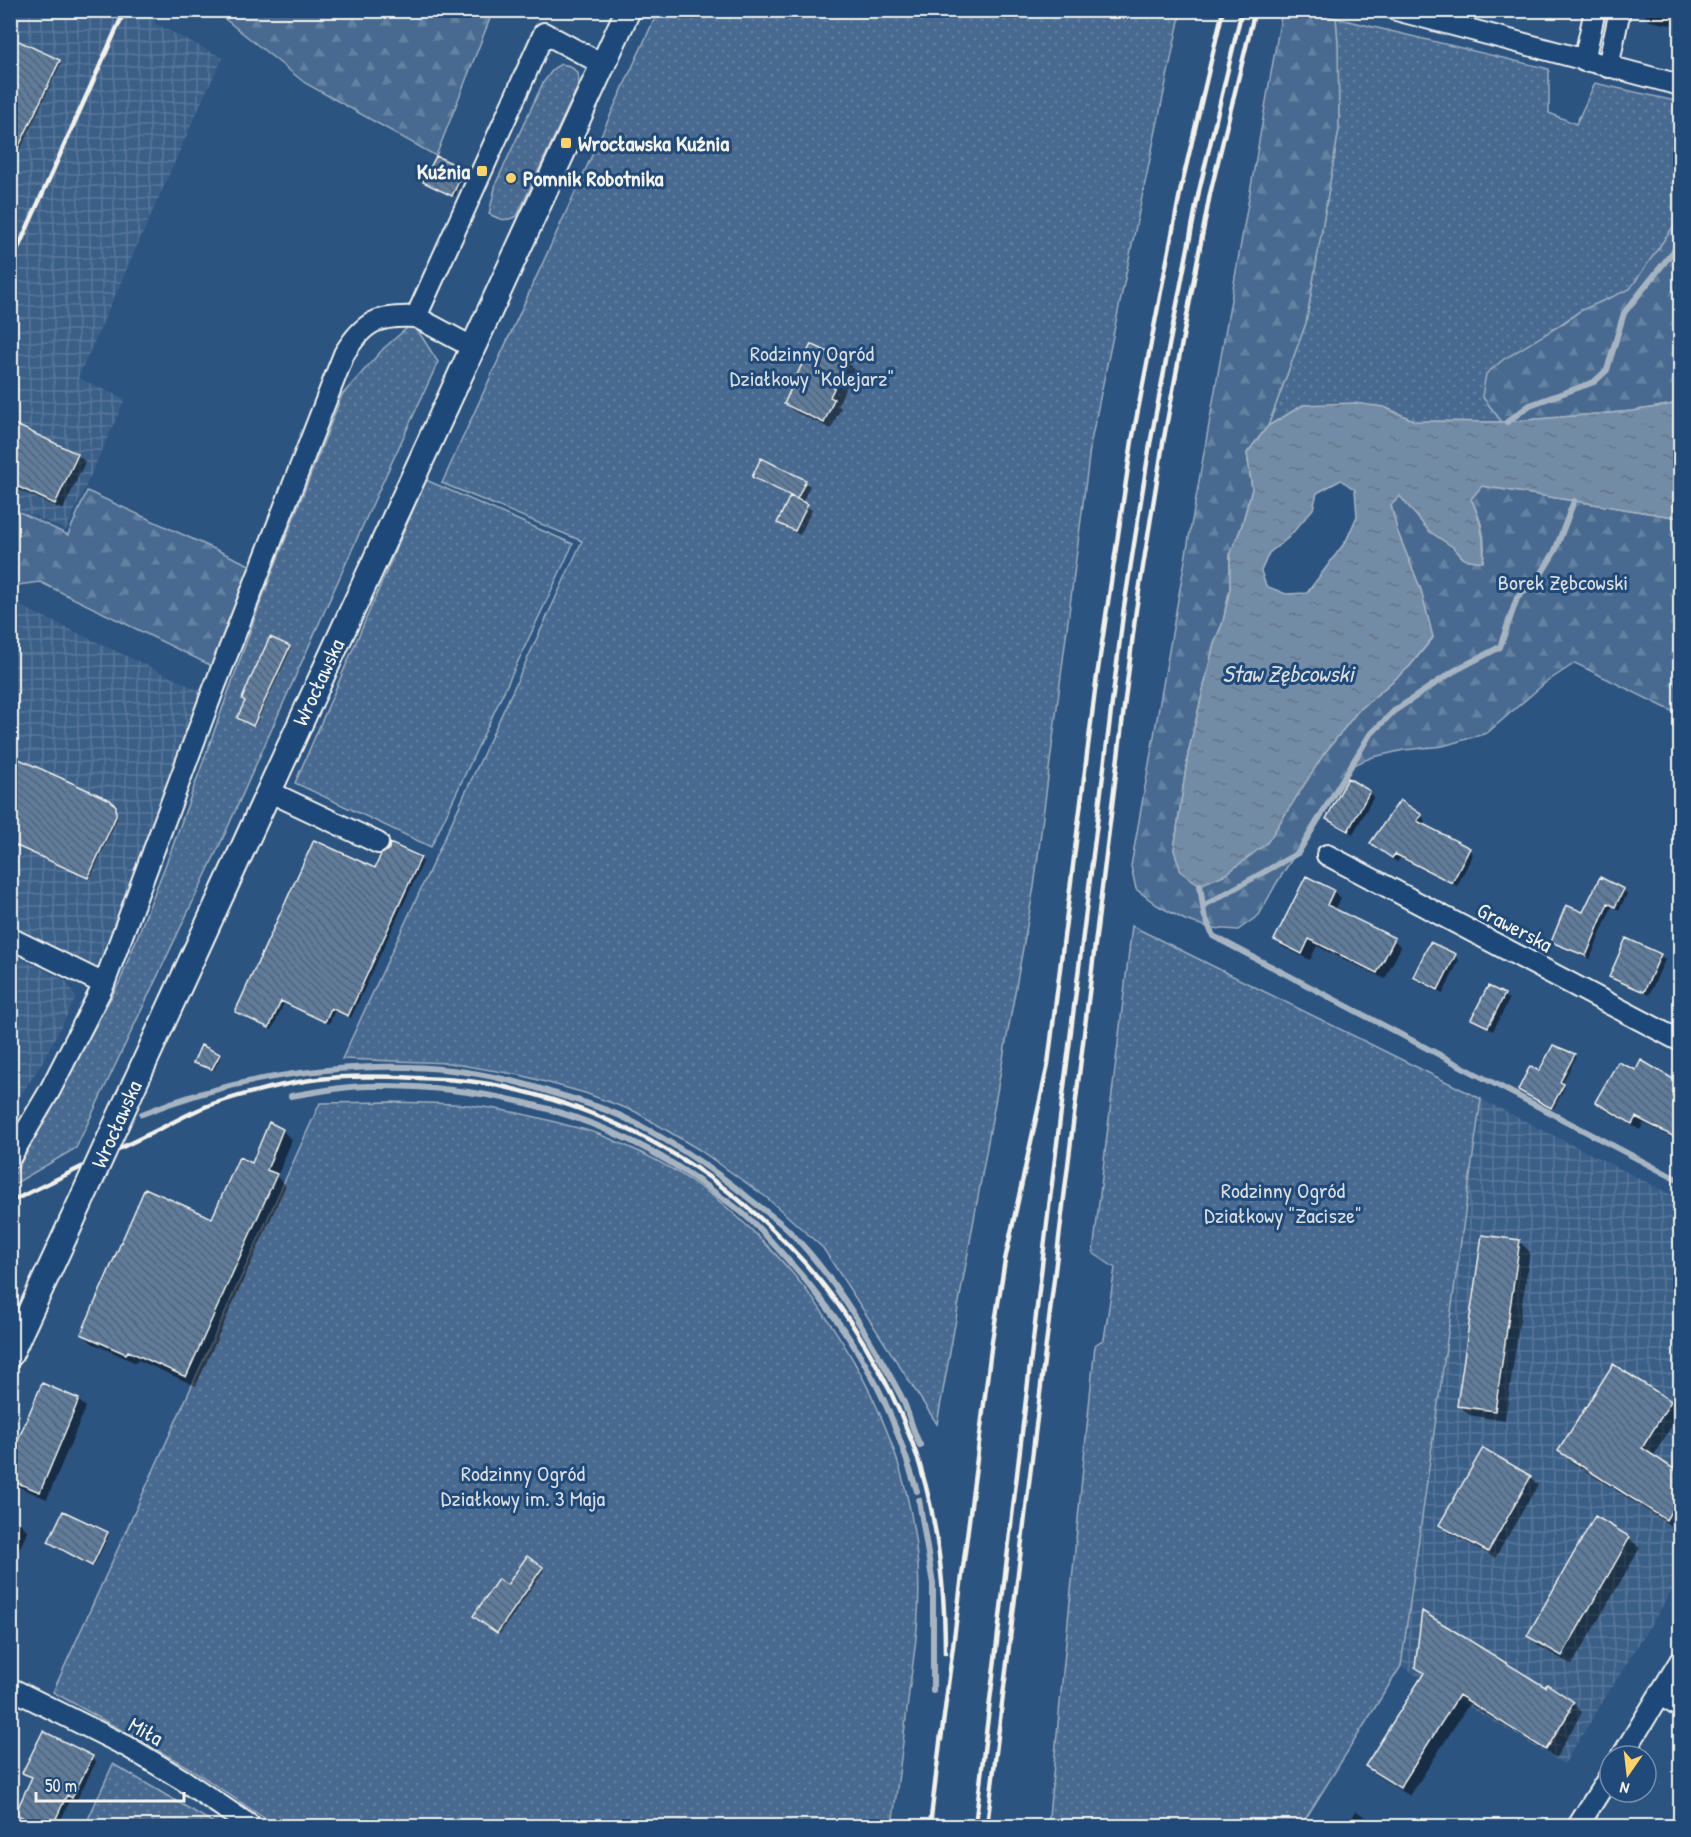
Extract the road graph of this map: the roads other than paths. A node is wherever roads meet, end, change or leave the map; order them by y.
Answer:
1 (628, 10) edge
2 (1396, 10) edge
3 (1594, 10) edge
4 (1620, 10) edge
5 (1584, 61) junction
6 (602, 64) junction
7 (1608, 68) junction
8 (1680, 85) edge
9 (416, 317) junction
10 (472, 347) junction
11 (268, 791) junction
12 (378, 843) dead end
13 (1327, 855) dead end
14 (10, 938) edge
15 (104, 984) junction
16 (1680, 1041) edge
17 (10, 1158) edge
18 (10, 1355) edge
19 (1680, 1661) edge
20 (10, 1688) edge
21 (1660, 1695) junction
22 (1680, 1707) edge
23 (1629, 1744) edge
24 (1598, 1794) edge
25 (251, 1827) edge
26 (1578, 1827) edge

1 - 6 main road, Wrocławska
2 - 5 street
3 - 5 street
4 - 7 street
5 - 7 street
6 - 9 street
6 - 10 main road, Wrocławska
7 - 8 street
9 - 10 street
9 - 15 street
10 - 11 main road, Wrocławska
11 - 12 street
11 - 18 main road, Wrocławska, bridge
13 - 16 street, Grawerska
14 - 15 street
15 - 17 street
19 - 21 street
20 - 25 street, Miła
21 - 22 street
21 - 23 street
24 - 26 street

